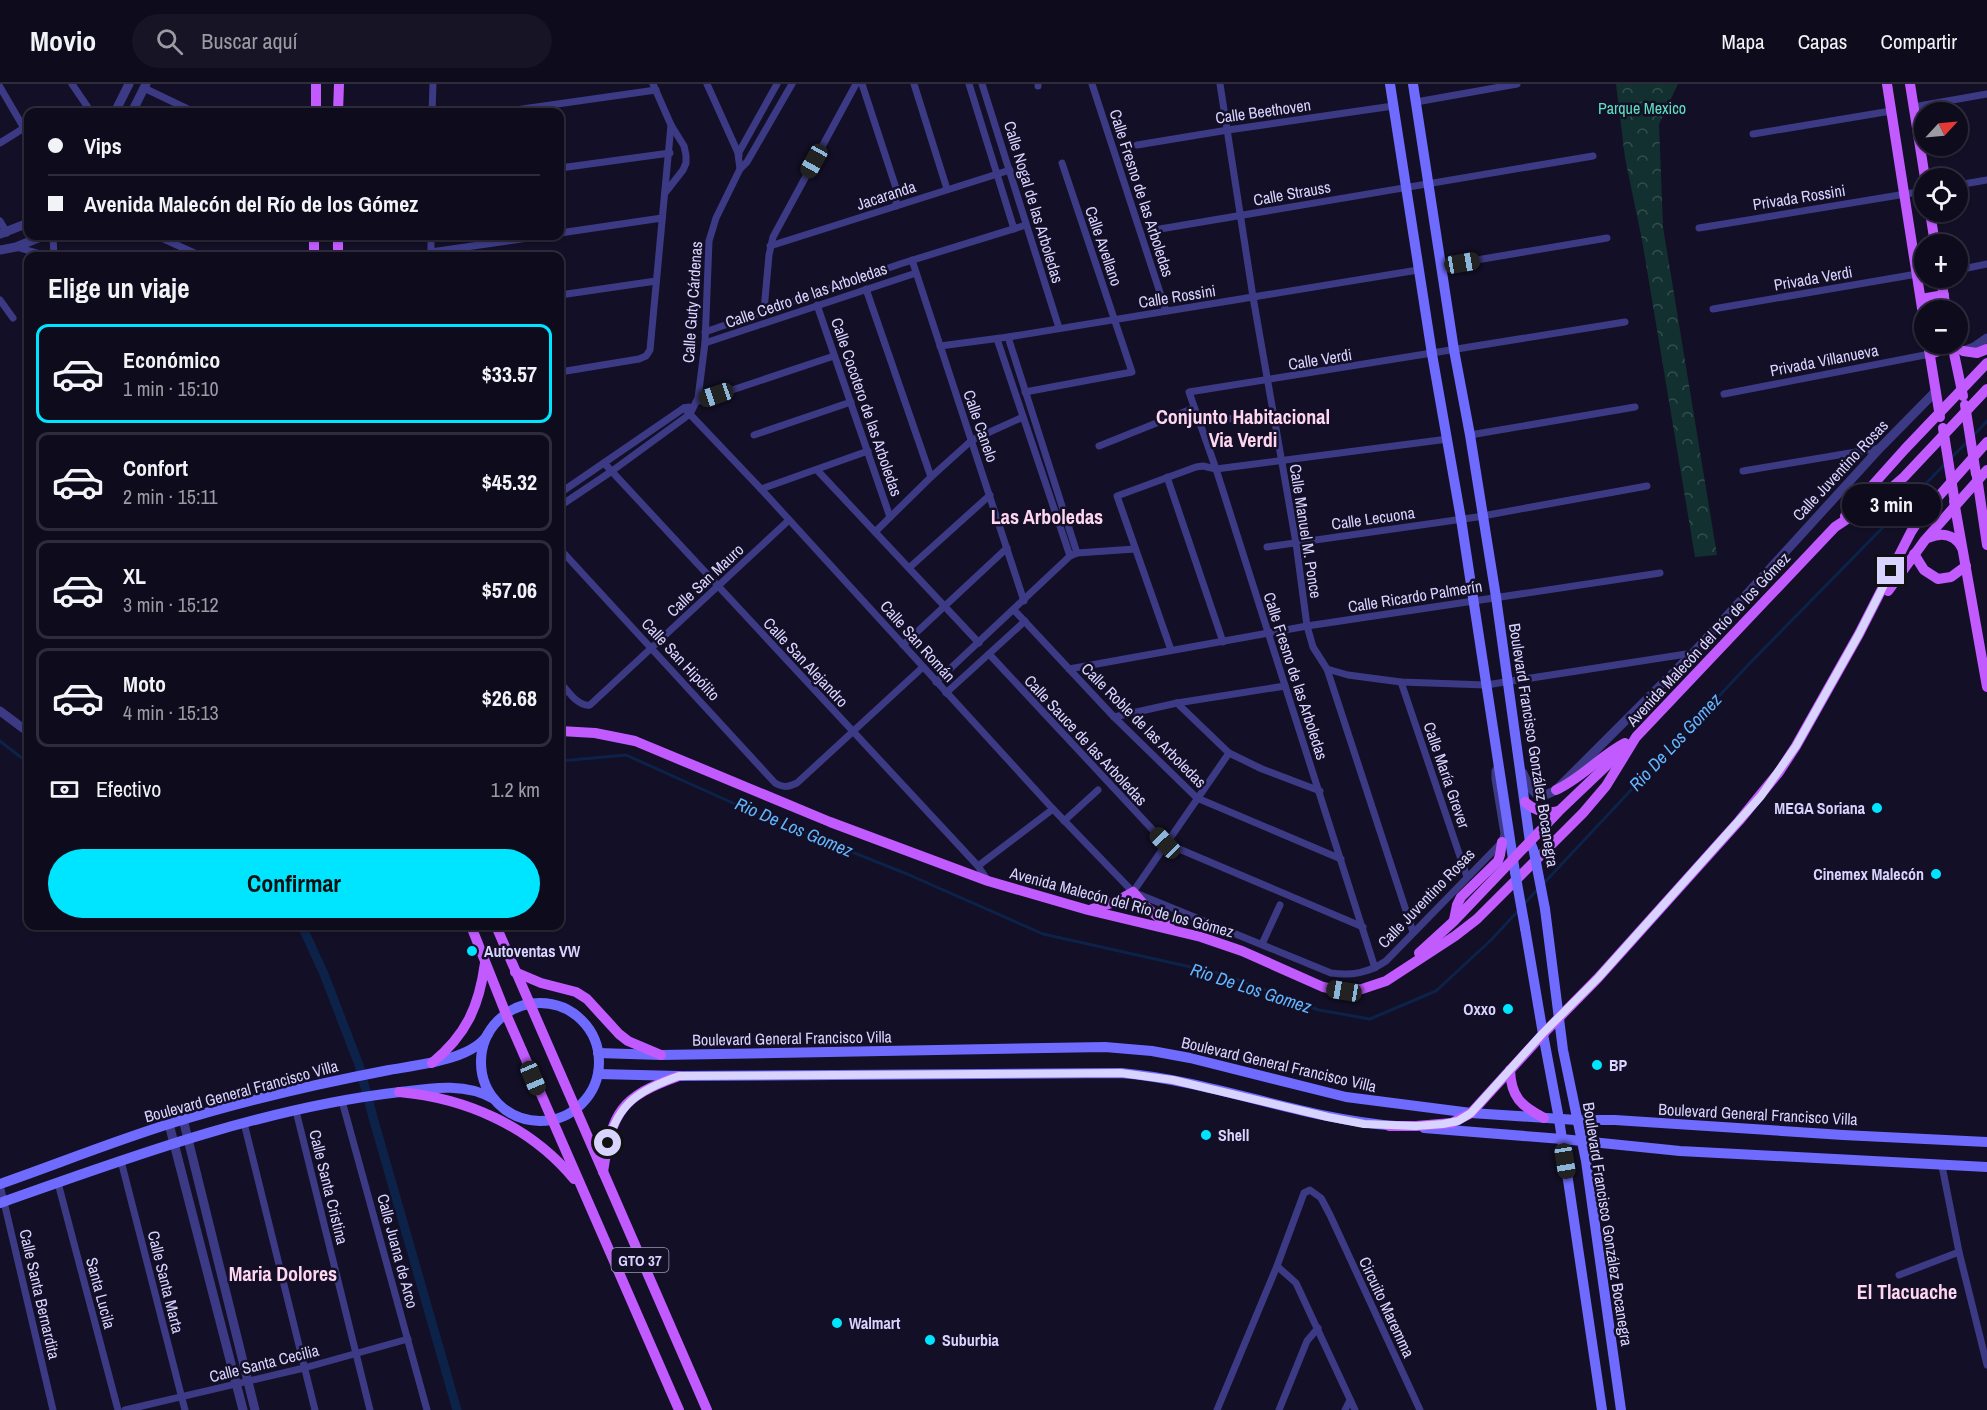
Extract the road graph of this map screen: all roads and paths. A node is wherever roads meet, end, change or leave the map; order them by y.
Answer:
1 (72, 84) edge
2 (129, 84) edge
3 (316, 84) edge
4 (339, 84) edge
5 (433, 84) edge
6 (707, 84) edge
7 (777, 84) edge
8 (792, 84) edge
9 (856, 84) edge
10 (862, 84) edge
11 (914, 84) edge
12 (969, 84) edge
13 (982, 84) edge
14 (1092, 84) edge
15 (1220, 84) edge
16 (1390, 84) edge
17 (1413, 84) edge
18 (1517, 84) edge
19 (1887, 84) edge
20 (1910, 84) edge
21 (145, 86) edge
22 (0, 87) edge
23 (655, 87) edge
24 (1987, 94) edge
25 (1416, 102) junction
26 (1393, 106) junction
27 (1913, 107) junction
28 (89, 108) edge
29 (118, 108) edge
30 (134, 108) edge
31 (186, 108) edge
32 (316, 108) edge
33 (338, 108) edge
34 (432, 108) edge
35 (526, 108) edge
36 (1891, 111) junction
37 (671, 125) junction
38 (24, 128) joint
39 (1228, 130) junction
40 (1753, 134) dead end
41 (0, 143) edge
42 (1137, 145) dead end
43 (670, 153) junction
44 (738, 154) junction
45 (1593, 156) dead end
46 (747, 162) junction
47 (1062, 163) dead end
48 (564, 167) edge
49 (1923, 168) edge
50 (740, 169) junction
51 (1010, 170) junction
52 (997, 175) junction
53 (1987, 180) edge
54 (1968, 183) edge
55 (1429, 184) junction
56 (1406, 187) junction
57 (947, 189) junction
58 (1914, 192) edge
59 (1904, 194) junction
60 (664, 195) junction
61 (896, 206) junction
62 (1240, 215) junction
63 (662, 218) junction
64 (0, 221) edge
65 (24, 225) edge
66 (1026, 225) junction
67 (1699, 228) dead end
68 (1014, 229) junction
69 (1160, 229) dead end
70 (564, 232) edge
71 (3, 233) edge
72 (1607, 237) dead end
73 (33, 240) edge
74 (166, 240) edge
75 (518, 240) edge
76 (770, 246) junction
77 (16, 247) junction
78 (0, 250) edge
79 (34, 252) edge
80 (192, 252) edge
81 (443, 252) edge
82 (1914, 256) edge
83 (912, 260) junction
84 (1987, 264) edge
85 (1441, 266) junction
86 (1968, 268) edge
87 (1418, 270) junction
88 (916, 273) junction
89 (1914, 275) edge
90 (656, 281) junction
91 (1919, 288) edge
92 (1943, 288) edge
93 (866, 289) junction
94 (564, 294) edge
95 (1944, 295) junction
96 (1253, 297) junction
97 (1921, 299) joint
98 (0, 300) edge
99 (1945, 300) edge
100 (817, 305) junction
101 (1713, 309) dead end
102 (764, 310) junction
103 (1166, 310) junction
104 (13, 318) dead end
105 (1115, 320) junction
106 (1624, 322) dead end
107 (1059, 328) junction
108 (705, 332) junction
109 (1008, 337) junction
110 (1987, 338) edge
111 (997, 339) junction
112 (705, 343) junction
113 (940, 346) junction
114 (1968, 347) edge
115 (1987, 349) edge
116 (1454, 350) junction
117 (1968, 351) edge
118 (1914, 352) edge
119 (1432, 354) junction
120 (1930, 354) edge
121 (1954, 354) edge
122 (834, 356) junction
123 (1987, 363) edge
124 (564, 371) edge
125 (1269, 381) junction
126 (1987, 389) edge
127 (1936, 391) junction
128 (1962, 391) junction
129 (1025, 392) junction
130 (1189, 392) joint
131 (1724, 393) dead end
132 (850, 402) junction
133 (695, 404) junction
134 (1635, 407) dead end
135 (684, 408) junction
136 (1194, 408) junction
137 (1940, 413) junction
138 (690, 414) junction
139 (1274, 414) junction
140 (1023, 417) junction
141 (1228, 419) dead end
142 (754, 435) dead end
143 (1470, 435) junction
144 (1448, 439) junction
145 (972, 440) junction
146 (1987, 442) edge
147 (1099, 446) dead end
148 (1880, 448) junction
149 (868, 451) junction
150 (1282, 461) junction
151 (604, 463) junction
152 (1216, 469) junction
153 (817, 470) junction
154 (612, 471) junction
155 (1743, 471) dead end
156 (1982, 476) edge
157 (931, 477) junction
158 (1167, 477) junction
159 (1647, 486) dead end
160 (761, 489) junction
161 (564, 490) edge
162 (990, 495) junction
163 (1955, 501) junction
164 (564, 503) edge
165 (1483, 516) junction
166 (890, 517) junction
167 (1461, 519) junction
168 (789, 520) junction
169 (1835, 527) junction
170 (875, 532) junction
171 (1924, 540) junction
172 (1296, 543) junction
173 (1987, 545) edge
174 (1267, 547) dead end
175 (1007, 548) junction
176 (1135, 549) junction
177 (1964, 551) junction
178 (564, 553) edge
179 (1074, 554) junction
180 (1914, 554) junction
181 (1966, 566) junction
182 (909, 568) junction
183 (1660, 573) dead end
184 (718, 587) junction
185 (1496, 597) junction
186 (1473, 600) junction
187 (1024, 601) junction
188 (944, 606) junction
189 (1014, 610) junction
190 (1025, 621) junction
191 (1307, 626) junction
192 (1268, 633) junction
193 (1859, 634) junction
194 (1223, 642) junction
195 (979, 643) junction
196 (903, 645) junction
197 (652, 648) junction
198 (1171, 650) junction
199 (1693, 653) junction
200 (989, 654) junction
201 (923, 667) junction
202 (1069, 669) junction
203 (1327, 669) junction
204 (1508, 680) junction
205 (936, 682) junction
206 (1401, 682) junction
207 (1486, 685) junction
208 (564, 686) edge
209 (1285, 686) junction
210 (1987, 687) edge
211 (946, 693) junction
212 (1178, 703) junction
213 (0, 711) edge
214 (1114, 717) junction
215 (24, 729) edge
216 (564, 731) edge
217 (853, 732) junction
218 (1636, 737) junction
219 (1229, 753) junction
220 (1499, 763) junction
221 (1519, 765) junction
222 (1098, 790) dead end
223 (1556, 790) junction
224 (1320, 791) junction
225 (1197, 798) junction
226 (1525, 802) junction
227 (1053, 809) junction
228 (1559, 811) junction
229 (1064, 820) junction
230 (1502, 842) junction
231 (1165, 843) junction
232 (1532, 847) junction
233 (1341, 859) junction
234 (1513, 859) junction
235 (978, 866) junction
236 (1467, 877) junction
237 (988, 881) junction
238 (1133, 892) junction
239 (1280, 905) dead end
240 (1088, 910) junction
241 (1454, 921) junction
242 (1363, 927) junction
243 (1172, 929) junction
244 (473, 930) edge
245 (498, 930) edge
246 (1413, 932) junction
247 (1262, 944) junction
248 (486, 963) junction
249 (1375, 968) junction
250 (515, 972) junction
251 (1399, 972) junction
252 (529, 1004) junction
253 (506, 1014) junction
254 (1558, 1017) junction
255 (488, 1034) junction
256 (1542, 1034) junction
257 (598, 1053) junction
258 (661, 1055) junction
259 (432, 1063) junction
260 (1510, 1070) junction
261 (598, 1074) junction
262 (679, 1076) junction
263 (399, 1092) junction
264 (494, 1099) junction
265 (347, 1100) junction
266 (575, 1110) junction
267 (296, 1111) junction
268 (1471, 1113) junction
269 (1544, 1118) junction
270 (183, 1119) junction
271 (1559, 1119) junction
272 (1577, 1120) junction
273 (552, 1121) junction
274 (244, 1123) junction
275 (169, 1124) junction
276 (1389, 1126) junction
277 (188, 1138) junction
278 (1562, 1139) junction
279 (1581, 1141) junction
280 (1987, 1142) edge
281 (173, 1143) junction
282 (1604, 1143) junction
283 (121, 1161) junction
284 (1586, 1161) junction
285 (1942, 1166) junction
286 (1987, 1167) edge
287 (603, 1172) junction
288 (58, 1183) junction
289 (0, 1184) edge
290 (581, 1187) junction
291 (2, 1202) edge
292 (1959, 1252) junction
293 (1276, 1266) junction
294 (1899, 1275) dead end
295 (1318, 1328) junction
296 (408, 1339) junction
297 (356, 1353) junction
298 (1987, 1365) edge
299 (304, 1368) junction
300 (248, 1381) junction
301 (237, 1384) junction
302 (182, 1397) junction
303 (1350, 1400) junction
304 (53, 1410) edge
305 (118, 1410) edge
306 (125, 1410) edge
307 (185, 1410) edge
308 (243, 1410) edge
309 (255, 1410) edge
310 (315, 1410) edge
311 (370, 1410) edge
312 (427, 1410) edge
313 (679, 1410) edge
314 (707, 1410) edge
315 (1217, 1410) edge
316 (1279, 1410) edge
317 (1345, 1410) edge
318 (1355, 1410) edge
319 (1420, 1410) edge
320 (1602, 1410) edge
321 (1621, 1410) edge

1 - 28 street
2 - 29 street
3 - 32 main road
4 - 33 main road
5 - 34 street
6 - 44 street
7 - 44 street
8 - 46 street, Calle Guty Cárdenas
9 - 76 street
10 - 61 street
11 - 57 street
12 - 52 street, Calle Nogal de las Arboledas
13 - 51 street, Calle Nogal de las Arboledas
14 - 103 street, Calle Fresno de las Arboledas
15 - 39 street, Calle Manuel M. Ponce
16 - 26 main road, Boulevard Francisco González Bocanegra
17 - 25 main road, Boulevard Francisco González Bocanegra
18 - 25 street
19 - 36 main road
20 - 27 main road
21 - 30 street
21 - 31 street
22 - 38 street
23 - 35 street
23 - 37 street
24 - 27 street
25 - 55 main road, Boulevard Francisco González Bocanegra
26 - 39 street, Calle Beethoven
26 - 56 main road, Boulevard Francisco González Bocanegra
27 - 49 main road
36 - 40 street
36 - 59 main road
37 - 43 street
37 - 60 street
38 - 41 street
39 - 42 street, Calle Beethoven
39 - 62 street, Calle Manuel M. Ponce
43 - 48 street
43 - 60 street
44 - 46 street
44 - 50 street
45 - 55 street, Calle Strauss
46 - 50 street, Calle Guty Cárdenas
47 - 105 street, Calle Avellano
50 - 108 street, Calle Guty Cárdenas
51 - 52 street, Jacaranda
51 - 66 street, Calle Nogal de las Arboledas
52 - 57 street, Jacaranda
52 - 68 street, Calle Nogal de las Arboledas
53 - 54 street
55 - 56 street, Calle Strauss
55 - 85 main road, Boulevard Francisco González Bocanegra
56 - 62 street, Calle Strauss
56 - 87 main road, Boulevard Francisco González Bocanegra
57 - 61 street, Jacaranda
58 - 59 street
59 - 67 street, Privada Rossini
59 - 82 main road
60 - 63 street
61 - 76 street, Jacaranda
62 - 69 street, Calle Strauss
62 - 96 street, Calle Manuel M. Ponce
63 - 70 street
63 - 90 street
64 - 71 street
65 - 71 street
66 - 68 street, Calle Cedro de las Arboledas
66 - 107 street, Calle Nogal de las Arboledas
68 - 83 street, Calle Cedro de las Arboledas
72 - 85 street
73 - 77 street
74 - 80 street
75 - 81 street
76 - 102 street
77 - 78 street
77 - 79 street
83 - 88 street, Calle Canelo
83 - 102 street, Calle Cedro de las Arboledas
84 - 86 street
85 - 116 main road, Boulevard Francisco González Bocanegra
87 - 96 street, Calle Rossini
87 - 119 main road, Boulevard Francisco González Bocanegra
88 - 93 street, Calle Cedro de las Arboledas
88 - 113 street, Calle Canelo
89 - 101 street, Privada Verdi
90 - 94 street
90 - 124 street
91 - 97 main road
92 - 95 main road
93 - 100 street, Calle Cedro de las Arboledas
93 - 157 street
95 - 97 main road
95 - 99 main road
96 - 103 street, Calle Rossini
96 - 125 street, Calle Manuel M. Ponce
98 - 104 street
100 - 112 street, Calle Cedro de las Arboledas
100 - 122 street, Calle Cocotero de las Arboledas
102 - 108 street, Calle Cedro de las Arboledas
103 - 105 street, Calle Rossini
105 - 107 street, Calle Rossini
105 - 129 street, Calle Avellano
106 - 116 street
107 - 109 street, Calle Rossini
108 - 112 street, Calle Guty Cárdenas
109 - 111 street, Calle Rossini
109 - 129 street
110 - 114 street
111 - 113 street, Calle Rossini
111 - 140 street
112 - 133 street, Calle Guty Cárdenas
113 - 145 street, Calle Canelo
115 - 117 main road
116 - 119 street, Calle Verdi
116 - 143 main road, Boulevard Francisco González Bocanegra
118 - 131 street, Privada Villanueva
119 - 125 street, Calle Verdi
119 - 144 main road, Boulevard Francisco González Bocanegra
120 - 127 main road
121 - 128 main road
122 - 132 street, Calle Cocotero de las Arboledas
122 - 133 street
123 - 128 main road
125 - 130 street, Calle Verdi
125 - 139 street, Calle Manuel M. Ponce
126 - 169 main road, Avenida Malecón del Río de los Gómez
127 - 137 main road
127 - 148 street, Calle Juventino Rosas
128 - 137 main road
128 - 156 main road, bridge
129 - 179 street
130 - 136 street, Calle Fresno de las Arboledas
132 - 142 street
132 - 149 street, Calle Cocotero de las Arboledas
133 - 135 street
133 - 138 street, Calle Guty Cárdenas
134 - 143 street
135 - 138 street, Calle San Román
135 - 151 street
136 - 147 street
136 - 152 street, Calle Fresno de las Arboledas
137 - 163 main road, bridge
137 - 169 main road
138 - 154 street, Calle Guty Cárdenas
138 - 160 street, Calle San Román
139 - 141 street
139 - 150 street, Calle Manuel M. Ponce
140 - 145 street
140 - 179 street
143 - 165 main road, Boulevard Francisco González Bocanegra
144 - 150 street
144 - 167 main road, Boulevard Francisco González Bocanegra
145 - 157 street
145 - 162 street, Calle Canelo
146 - 193 main road
148 - 155 street
148 - 199 street, Calle Juventino Rosas
149 - 153 street
149 - 166 street, Calle Cocotero de las Arboledas
150 - 152 street
150 - 172 street, Calle Manuel M. Ponce
151 - 154 street, Calle San Alejandro
151 - 161 street
152 - 158 street
152 - 192 street, Calle Fresno de las Arboledas
153 - 160 street
153 - 170 street
154 - 164 street, Calle Guty Cárdenas
154 - 184 street, Calle San Alejandro
156 - 163 main road
156 - 173 main road
157 - 166 street
158 - 176 street
158 - 194 street
159 - 165 street, Calle Lecuona
160 - 168 street, Calle San Román
162 - 175 street, Calle Canelo
162 - 182 street
163 - 171 main road
163 - 177 main road
165 - 167 street, Calle Lecuona
165 - 185 main road, Boulevard Francisco González Bocanegra
166 - 170 street
167 - 172 street, Calle Lecuona
167 - 186 main road, Boulevard Francisco González Bocanegra
168 - 184 street, Calle San Mauro
168 - 196 street, Calle San Román
169 - 218 main road, Avenida Malecón del Río de los Gómez
170 - 182 street
171 - 177 main road
171 - 180 main road
172 - 174 street, Calle Lecuona
172 - 191 street, Calle Manuel M. Ponce
175 - 187 street, Calle Canelo
175 - 188 street
176 - 179 street
176 - 198 street
177 - 181 main road
178 - 197 street, Calle San Hipólito
179 - 187 street
180 - 181 main road
180 - 193 main road
181 - 210 main road
182 - 188 street
183 - 185 street, Calle Ricardo Palmerín
184 - 197 street, Calle San Mauro
184 - 217 street, Calle San Alejandro
185 - 186 street, Calle Ricardo Palmerín
185 - 204 main road, Boulevard Francisco González Bocanegra
186 - 191 street, Calle Ricardo Palmerín
186 - 207 main road, Boulevard Francisco González Bocanegra
187 - 189 street
188 - 195 street
188 - 196 street
189 - 190 street, Calle Roble de las Arboledas
189 - 195 street
190 - 200 street
190 - 202 street, Calle Roble de las Arboledas
191 - 192 street, Calle Ricardo Palmerín
191 - 203 street, Calle Manuel M. Ponce
192 - 194 street, Calle Ricardo Palmerín
192 - 209 street, Calle Fresno de las Arboledas
193 - 254 main road
194 - 198 street, Calle Ricardo Palmerín
195 - 205 street
196 - 201 street, Calle San Román
197 - 208 street, Calle San Mauro
197 - 217 street, Calle San Hipólito
198 - 202 street, Calle Ricardo Palmerín
199 - 204 street
199 - 223 street, Calle Juventino Rosas
200 - 211 street
200 - 231 street, Calle Sauce de las Arboledas
201 - 205 street, Calle San Román
201 - 217 street
202 - 214 street, Calle Roble de las Arboledas
203 - 206 street
203 - 246 street, Calle Manuel M. Ponce
204 - 207 street
204 - 221 main road, Boulevard Francisco González Bocanegra
205 - 211 street, Calle San Román
206 - 207 street
206 - 236 street, Calle María Grever
207 - 220 main road, Boulevard Francisco González Bocanegra
209 - 212 street
209 - 224 street, Calle Fresno de las Arboledas
211 - 227 street, Calle San Román
212 - 214 street
212 - 219 street
213 - 215 street
214 - 225 street, Calle Roble de las Arboledas
216 - 237 main road, Avenida Malecón del Río de los Gómez
217 - 235 street, Calle San Alejandro
218 - 223 main road
218 - 228 main road
218 - 251 main road, Avenida Malecón del Río de los Gómez
219 - 224 street
219 - 225 street
220 - 230 street, Boulevard Francisco González Bocanegra
220 - 234 main road, Boulevard Francisco González Bocanegra
221 - 223 street
221 - 226 main road, Boulevard Francisco González Bocanegra
222 - 229 street
224 - 233 street, Calle Fresno de las Arboledas
225 - 231 street
225 - 233 street, Calle Roble de las Arboledas
226 - 228 main road
226 - 232 main road, Boulevard Francisco González Bocanegra
227 - 229 street, Calle San Román
227 - 235 street
228 - 232 main road
229 - 238 street, Calle San Román
230 - 236 street, Calle Juventino Rosas
230 - 241 main road
231 - 238 street
231 - 242 street, Calle Sauce de las Arboledas
232 - 234 main road
232 - 254 main road, Boulevard Francisco González Bocanegra, bridge
233 - 242 street, Calle Fresno de las Arboledas
234 - 241 main road
234 - 256 main road, Boulevard Francisco González Bocanegra, bridge
235 - 237 street, Calle San Alejandro
236 - 246 street, Calle Juventino Rosas
237 - 240 main road, Avenida Malecón del Río de los Gómez
238 - 240 main road
238 - 243 main road
238 - 247 street, Calle Juventino Rosas
239 - 247 street
240 - 243 main road, Avenida Malecón del Río de los Gómez
241 - 251 main road
242 - 249 street, Calle Fresno de las Arboledas
243 - 251 main road, Avenida Malecón del Río de los Gómez
244 - 248 main road, GTO 37
245 - 250 main road, GTO 37
246 - 249 street, Calle Juventino Rosas
247 - 249 street, Calle Juventino Rosas
248 - 253 main road, GTO 37
248 - 259 main road
250 - 252 main road, GTO 37
250 - 258 main road
252 - 253 main road
252 - 257 main road
252 - 266 main road, GTO 37
253 - 255 main road, Boulevard General Francisco Villa
253 - 273 main road, GTO 37
254 - 256 main road
254 - 272 main road, Boulevard Francisco González Bocanegra
255 - 259 main road, Boulevard General Francisco Villa
255 - 264 main road
256 - 260 main road
256 - 271 main road, Boulevard Francisco González Bocanegra
257 - 258 main road, Boulevard General Francisco Villa
257 - 261 main road
258 - 268 main road, Boulevard General Francisco Villa
259 - 270 main road, Boulevard General Francisco Villa
260 - 268 main road
260 - 269 main road
261 - 262 main road
261 - 266 main road
262 - 276 main road
262 - 287 main road
263 - 264 main road, Boulevard General Francisco Villa
263 - 265 main road, Boulevard General Francisco Villa
263 - 290 main road
264 - 273 main road
265 - 267 main road, Boulevard General Francisco Villa
265 - 296 street, Calle Juana de Arco
266 - 273 main road
266 - 287 main road, GTO 37
267 - 274 main road, Boulevard General Francisco Villa
267 - 297 street, Calle Santa Cristina
268 - 269 main road, Boulevard General Francisco Villa
268 - 276 main road
269 - 271 main road, Boulevard General Francisco Villa
270 - 275 main road, Boulevard General Francisco Villa
270 - 277 street
271 - 272 main road, Boulevard General Francisco Villa
271 - 278 main road, Boulevard Francisco González Bocanegra
272 - 279 main road, Boulevard Francisco González Bocanegra
272 - 280 main road, Boulevard General Francisco Villa
273 - 290 main road, GTO 37
274 - 277 main road, Boulevard General Francisco Villa
274 - 299 street
275 - 281 street
275 - 289 main road, Boulevard General Francisco Villa
276 - 278 main road
277 - 281 main road, Boulevard General Francisco Villa
277 - 300 street
278 - 279 main road
278 - 320 main road, Boulevard Francisco González Bocanegra
279 - 282 main road
279 - 284 main road, Boulevard Francisco González Bocanegra
281 - 283 main road, Boulevard General Francisco Villa
281 - 301 street
282 - 284 main road
282 - 285 main road
283 - 288 main road, Boulevard General Francisco Villa
283 - 302 street, Calle Santa Marta
284 - 321 main road, Boulevard Francisco González Bocanegra
285 - 286 main road
285 - 292 street
287 - 314 main road, GTO 37
288 - 291 main road, Boulevard General Francisco Villa
288 - 305 street, Santa Lucila
289 - 291 street, Calle Santa Bernardita
290 - 313 main road, GTO 37
291 - 304 street, Calle Santa Bernardita
292 - 294 street
292 - 298 street
293 - 295 street
293 - 315 street
293 - 319 street, Circuito Maremma
295 - 303 street
295 - 316 street
296 - 297 street, Calle Santa Cecilia
296 - 312 street, Calle Juana de Arco
297 - 299 street, Calle Santa Cecilia
297 - 311 street, Calle Santa Cristina
299 - 300 street, Calle Santa Cecilia
299 - 310 street
300 - 301 street, Calle Santa Cecilia
300 - 309 street
301 - 302 street, Calle Santa Cecilia
301 - 308 street
302 - 306 street, Calle Santa Cecilia
302 - 307 street, Calle Santa Marta
303 - 317 street
303 - 318 street

